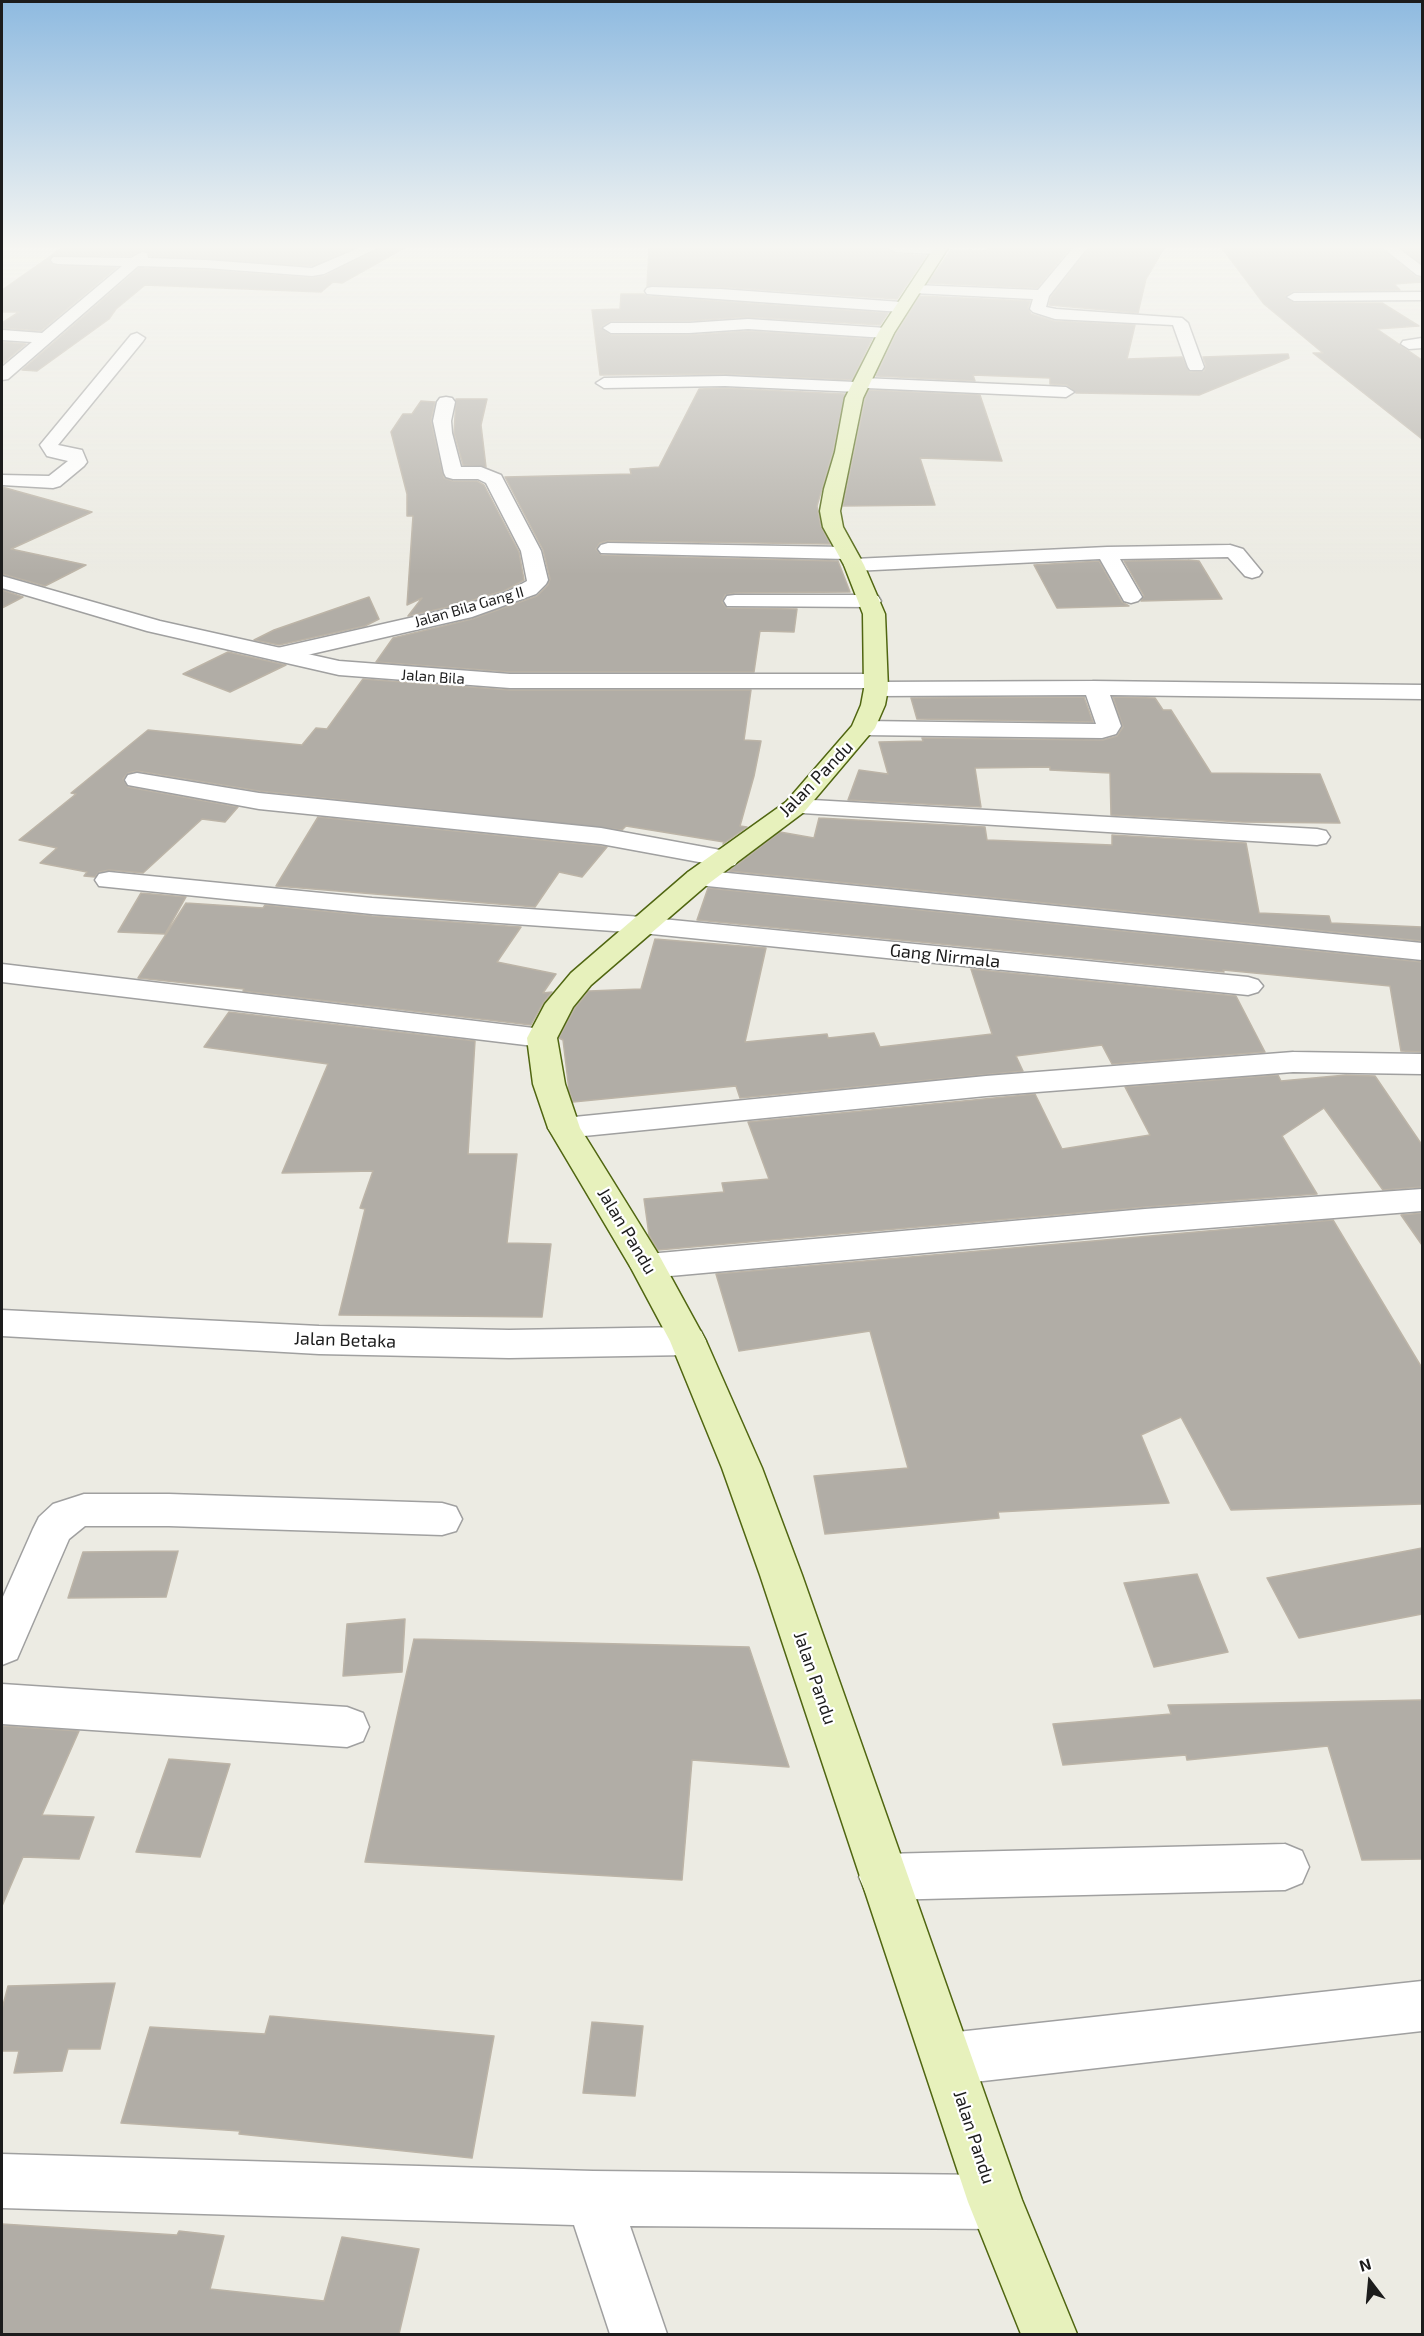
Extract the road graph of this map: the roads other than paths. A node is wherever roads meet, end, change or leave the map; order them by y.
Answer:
1 (22, 357) edge
2 (121, 357) edge
3 (876, 357) edge
4 (1192, 357) edge
5 (1196, 367) dead end
6 (3, 372) edge
7 (604, 383) dead end
8 (861, 385) junction
9 (1066, 392) dead end
10 (446, 402) dead end
11 (2, 480) edge
12 (608, 549) dead end
13 (1107, 553) junction
14 (850, 559) junction
15 (1251, 572) dead end
16 (2, 582) edge
17 (1131, 597) dead end
18 (735, 601) dead end
19 (870, 601) junction
20 (281, 654) junction
21 (876, 685) junction
22 (1422, 692) edge
23 (1098, 695) dead end
24 (863, 728) junction
25 (137, 780) dead end
26 (795, 807) junction
27 (1317, 837) dead end
28 (712, 868) junction
29 (109, 880) dead end
30 (642, 926) junction
31 (1422, 952) edge
32 (2, 973) edge
33 (1248, 986) dead end
34 (542, 1038) junction
35 (1422, 1064) edge
36 (564, 1128) junction
37 (1422, 1200) edge
38 (648, 1266) junction
39 (2, 1323) edge
40 (688, 1341) junction
41 (442, 1519) dead end
42 (2, 1646) edge
43 (2, 1704) edge
44 (347, 1727) dead end
45 (1285, 1867) dead end
46 (882, 1877) junction
47 (1422, 2006) edge
48 (948, 2059) junction
49 (2, 2181) edge
50 (593, 2198) junction
51 (995, 2202) junction
52 (638, 2334) edge
53 (1049, 2334) edge

1 - 6 street
2 - 11 street
3 - 8 main road, Jalan Pandu
4 - 5 street
7 - 8 street
8 - 9 street
8 - 14 main road, Jalan Pandu
10 - 20 street, Jalan Bila Gang II
12 - 14 street
13 - 14 street
13 - 15 street
13 - 17 street
14 - 19 main road, Jalan Pandu
16 - 20 street, Jalan Bila
18 - 19 street
19 - 21 main road, Jalan Pandu
20 - 21 street, Jalan Bila
21 - 22 street, Jalan Bila
21 - 24 main road, Jalan Pandu
23 - 24 street
24 - 26 main road, Jalan Pandu
25 - 28 street
26 - 27 street
26 - 28 main road, Jalan Pandu
28 - 30 main road, Jalan Pandu
28 - 31 street
29 - 30 street, Gang Nirmala
30 - 33 street, Gang Nirmala
30 - 34 main road, Jalan Pandu
32 - 34 street
34 - 36 main road, Jalan Pandu
35 - 36 street
36 - 38 main road, Jalan Pandu
37 - 38 street
38 - 40 main road, Jalan Pandu
39 - 40 street, Jalan Betaka
40 - 46 main road, Jalan Pandu
41 - 42 street
43 - 44 street
45 - 46 street
46 - 48 main road, Jalan Pandu
47 - 48 street
48 - 51 main road, Jalan Pandu
49 - 50 street
50 - 51 street
50 - 52 street
51 - 53 main road, Jalan Pandu

